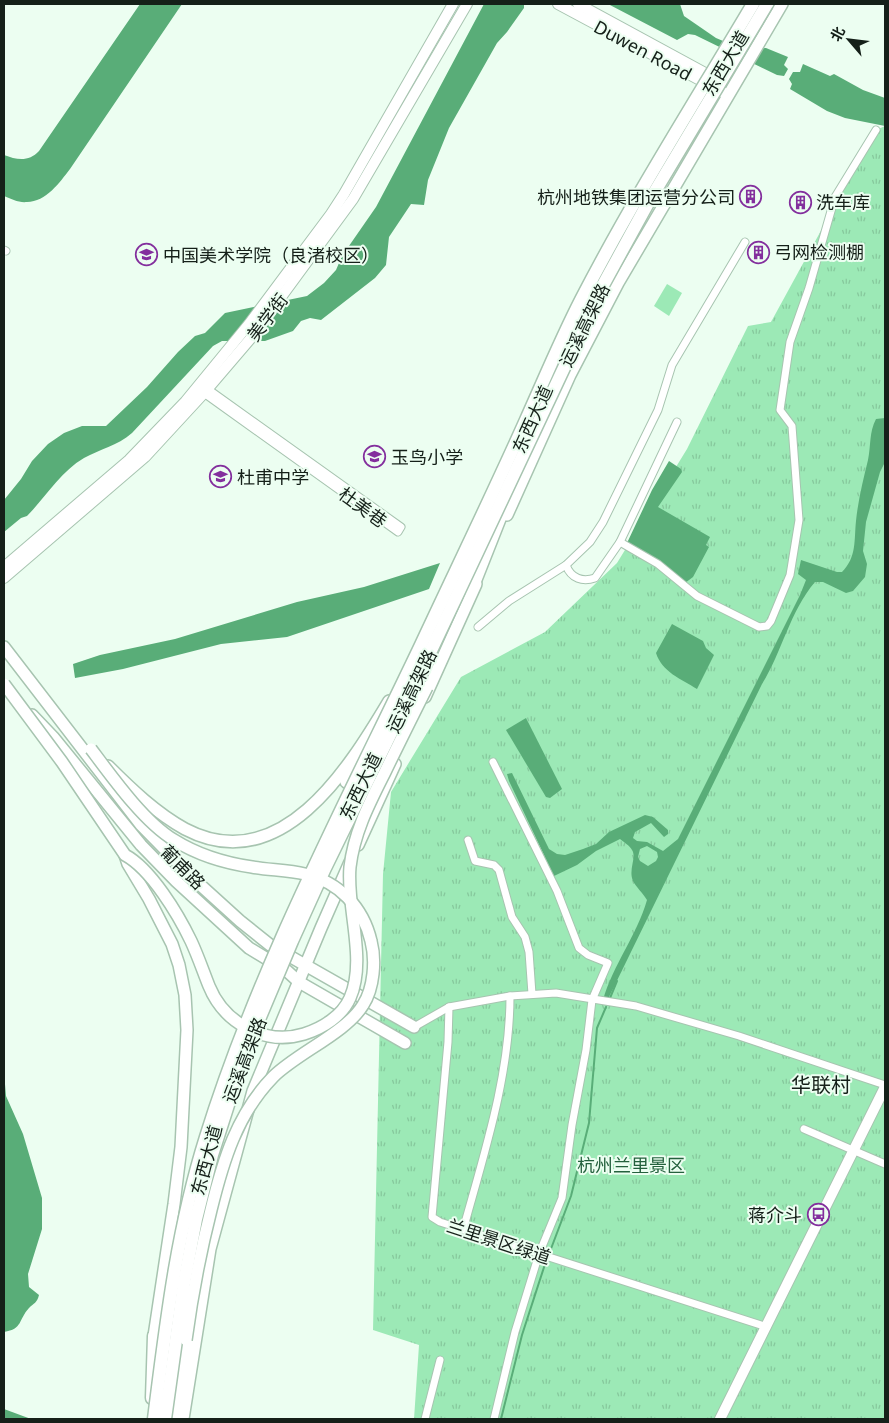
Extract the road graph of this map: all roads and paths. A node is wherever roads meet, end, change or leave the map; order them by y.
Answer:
1 (453, 4) edge
2 (466, 4) edge
3 (558, 4) edge
4 (578, 4) edge
5 (753, 4) edge
6 (760, 4) edge
7 (767, 4) edge
8 (782, 4) edge
9 (713, 83) junction
10 (730, 92) junction
11 (876, 130) dead end
12 (745, 242) dead end
13 (202, 388) junction
14 (533, 420) junction
15 (677, 422) dead end
16 (620, 542) junction
17 (566, 565) junction
18 (4, 567) edge
19 (4, 578) edge
20 (447, 582) joint
21 (471, 591) joint
22 (478, 627) dead end
23 (4, 646) edge
24 (4, 684) edge
25 (391, 697) junction
26 (91, 749) junction
27 (493, 762) dead end
28 (346, 782) dead end
29 (468, 840) dead end
30 (125, 855) junction
31 (282, 952) junction
32 (276, 965) junction
33 (306, 966) junction
34 (299, 982) junction
35 (532, 994) junction
36 (510, 996) junction
37 (592, 1000) junction
38 (449, 1007) junction
39 (414, 1028) joint
40 (405, 1043) dead end
41 (885, 1086) edge
42 (804, 1129) dead end
43 (854, 1150) junction
44 (885, 1164) edge
45 (463, 1230) junction
46 (545, 1256) junction
47 (767, 1328) junction
48 (154, 1336) joint
49 (186, 1340) joint
50 (440, 1360) dead end
51 (152, 1419) edge
52 (160, 1419) edge
53 (165, 1419) edge
54 (172, 1419) edge
55 (182, 1419) edge
56 (425, 1419) edge
57 (494, 1419) edge
58 (720, 1419) edge

1 - 13 street, 美学街
2 - 13 street, 美学街
3 - 9 street, Duwen Road
4 - 9 street, Duwen Road
5 - 14 highway, 运溪高架路, bridge
6 - 9 main road, 东西大道
7 - 14 highway, 运溪高架路, bridge
8 - 10 main road
9 - 10 street, Duwen Road
9 - 31 main road, 东西大道
10 - 33 main road
11 - 16 street
12 - 17 street
13 - 13 street, 杜美巷
13 - 18 street, 美学街
13 - 19 street, 美学街
14 - 20 highway, bridge
14 - 21 highway, bridge
14 - 51 highway, 运溪高架路, bridge
14 - 53 highway, 运溪高架路, bridge
15 - 16 street
16 - 17 street
17 - 22 street
20 - 25 main road, bridge
21 - 30 main road, bridge
23 - 26 main road
23 - 31 main road, 葡甫路
24 - 30 main road, bridge
24 - 32 main road, 葡甫路
25 - 26 main road, bridge
25 - 28 main road
26 - 49 main road, bridge
27 - 37 street
29 - 35 street
30 - 48 main road
31 - 32 main road, 东西大道
31 - 33 main road, 葡甫路
32 - 34 main road, 葡甫路
32 - 52 main road, 东西大道
33 - 34 main road
33 - 39 main road, 葡甫路
34 - 40 main road, 葡甫路
34 - 55 main road
35 - 36 street
35 - 37 street
36 - 38 street
36 - 45 street
37 - 41 street
37 - 46 street
38 - 39 street
38 - 45 street, 兰里景区绿道
41 - 43 street
42 - 43 street
43 - 44 street
43 - 47 street
45 - 46 street, 兰里景区绿道
46 - 47 street, 兰里景区绿道
46 - 57 street
47 - 58 street
48 - 51 highway
49 - 54 highway
50 - 56 street

